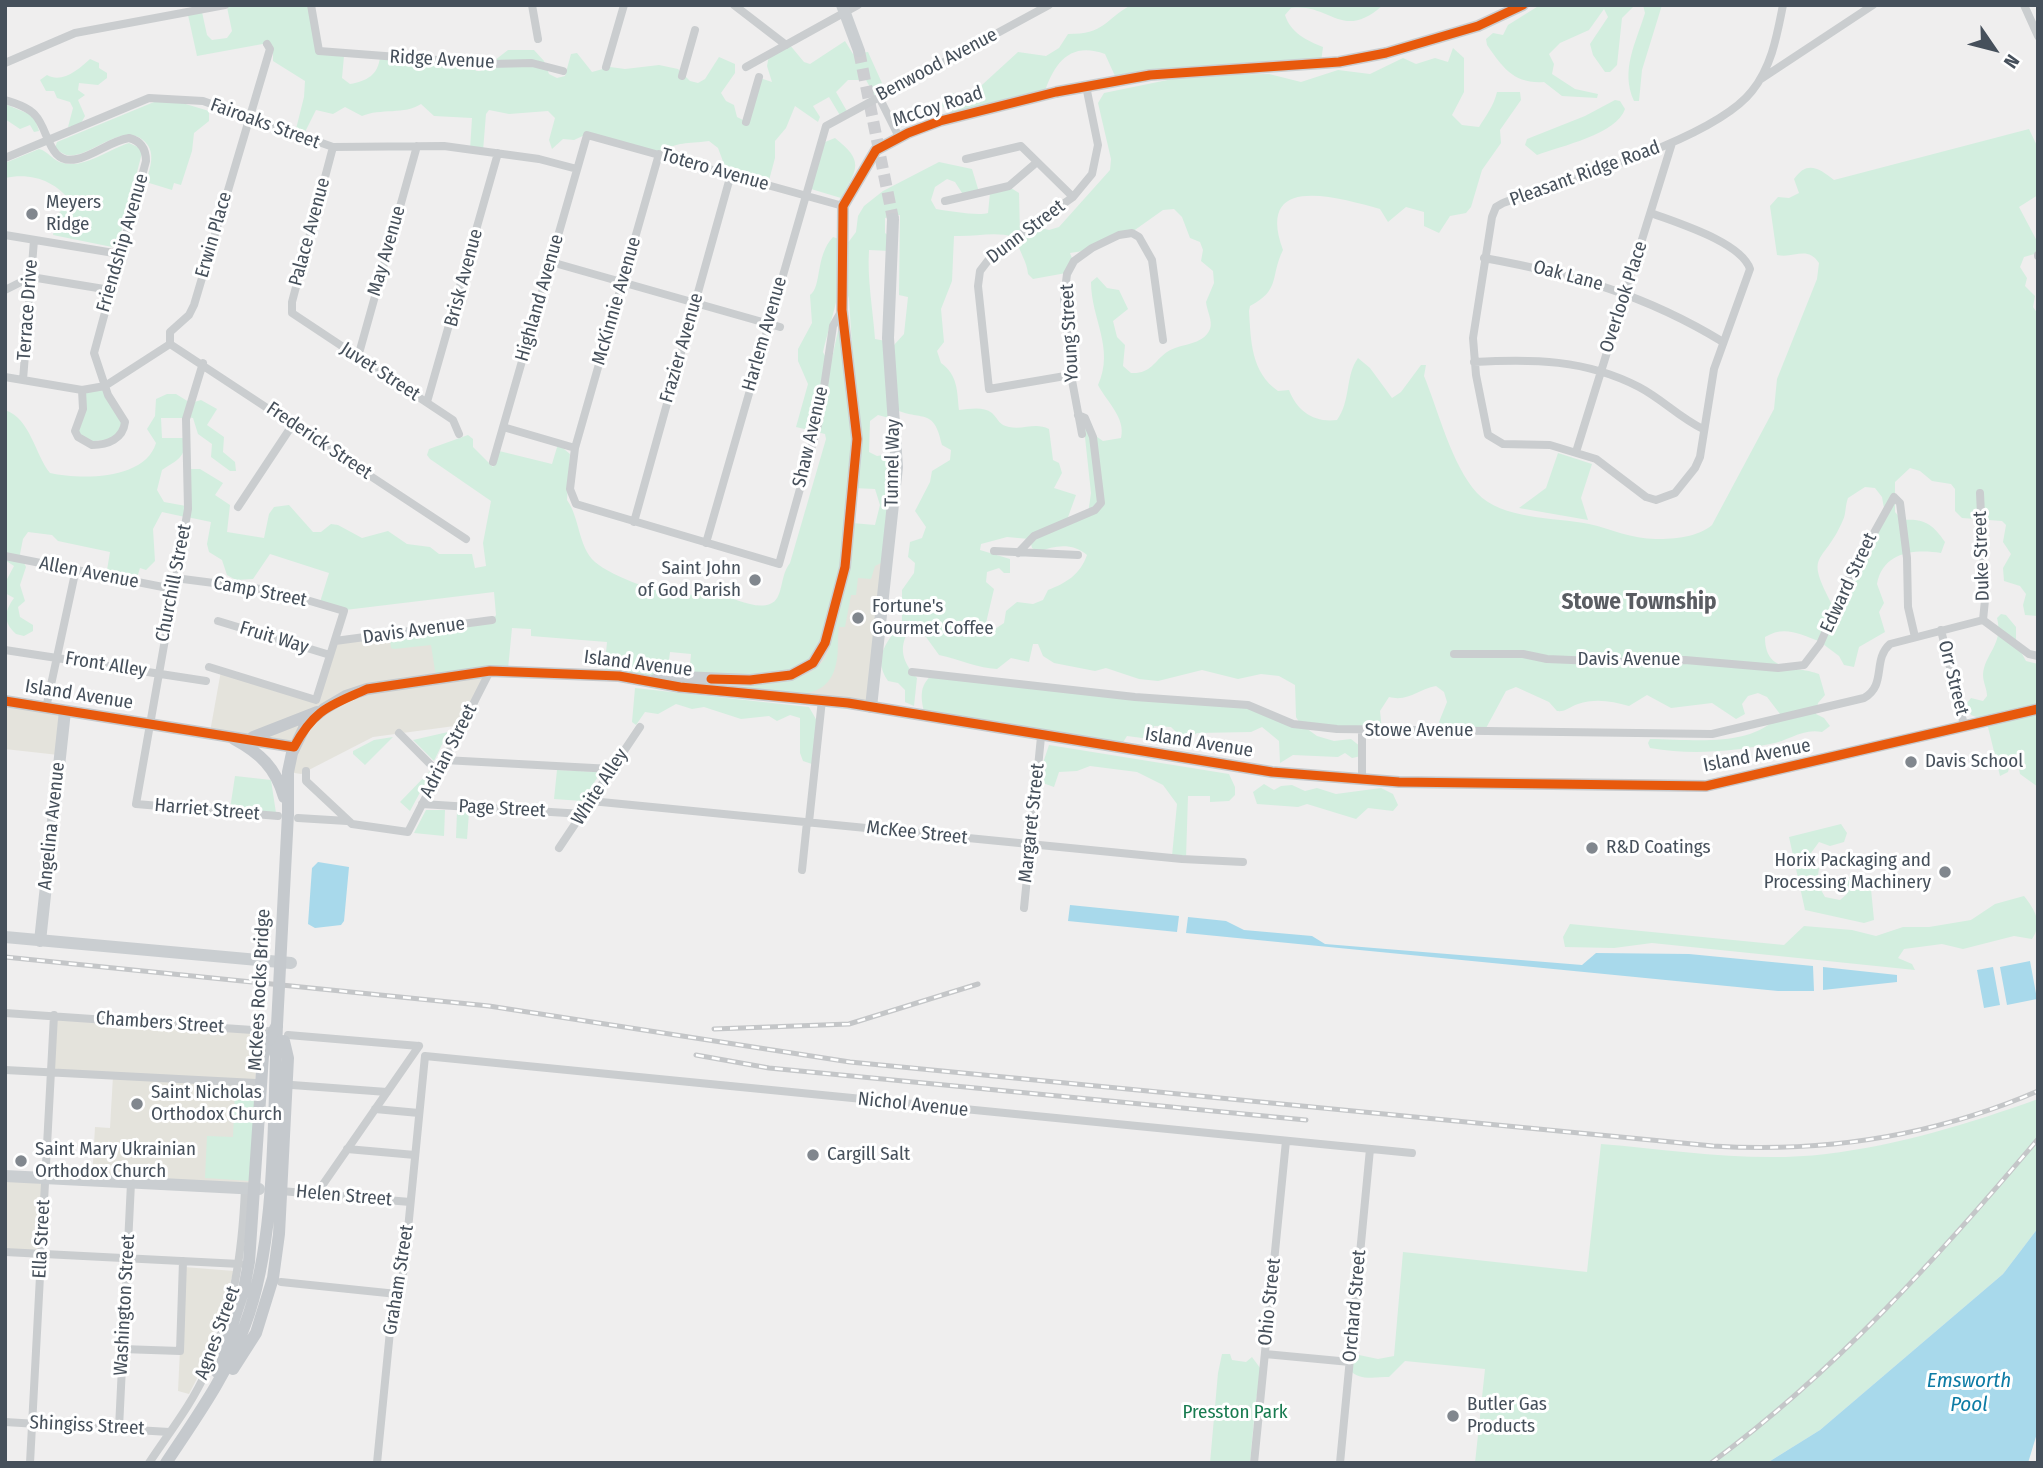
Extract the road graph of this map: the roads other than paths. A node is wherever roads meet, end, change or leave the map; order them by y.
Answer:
1 (225, 5) edge
2 (311, 5) edge
3 (532, 5) edge
4 (624, 5) edge
5 (734, 5) edge
6 (858, 5) edge
7 (1049, 5) edge
8 (1523, 5) edge
9 (1783, 5) edge
10 (1872, 5) edge
11 (2024, 5) edge
12 (844, 9) edge
13 (695, 30) dead end
14 (2038, 36) edge
15 (538, 38) dead end
16 (267, 44) dead end
17 (786, 45) junction
18 (859, 51) tunnel mouth
19 (5, 63) edge
20 (606, 67) dead end
21 (746, 67) dead end
22 (563, 71) dead end
23 (681, 76) dead end
24 (759, 77) dead end
25 (1760, 80) junction
26 (1086, 86) junction
27 (879, 97) junction
28 (5, 100) edge
29 (251, 118) junction
30 (746, 122) dead end
31 (826, 125) joint
32 (587, 135) joint
33 (899, 137) junction
34 (48, 141) junction
35 (1672, 143) junction
36 (417, 146) junction
37 (333, 148) junction
38 (498, 153) junction
39 (659, 154) junction
40 (5, 158) edge
41 (967, 159) dead end
42 (1037, 162) junction
43 (577, 169) junction
44 (731, 174) junction
45 (804, 195) junction
46 (1073, 197) junction
47 (946, 201) dead end
48 (843, 206) junction
49 (1651, 213) junction
50 (893, 219) tunnel mouth
51 (5, 235) edge
52 (34, 240) junction
53 (120, 254) junction
54 (1484, 258) junction
55 (551, 262) junction
56 (31, 277) junction
57 (622, 282) junction
58 (5, 290) edge
59 (110, 290) junction
60 (1626, 292) junction
61 (695, 303) junction
62 (842, 310) junction
63 (294, 316) joint
64 (768, 324) junction
65 (780, 327) dead end
66 (1163, 340) dead end
67 (1723, 342) junction
68 (170, 344) junction
69 (358, 357) junction
70 (1474, 362) junction
71 (203, 363) junction
72 (1601, 373) junction
73 (1071, 375) junction
74 (5, 377) edge
75 (23, 380) junction
76 (105, 386) junction
77 (82, 390) junction
78 (427, 402) junction
79 (1078, 415) junction
80 (293, 424) junction
81 (503, 427) junction
82 (1703, 429) junction
83 (1082, 433) dead end
84 (459, 434) dead end
85 (575, 448) junction
86 (1576, 452) junction
87 (493, 462) dead end
88 (1980, 493) dead end
89 (238, 506) dead end
90 (634, 522) junction
91 (466, 539) dead end
92 (706, 543) junction
93 (994, 551) dead end
94 (1018, 553) junction
95 (1078, 555) dead end
96 (5, 556) edge
97 (74, 578) dead end
98 (175, 578) junction
99 (173, 589) junction
100 (492, 620) dead end
101 (1983, 620) junction
102 (218, 621) dead end
103 (1941, 629) junction
104 (1915, 637) junction
105 (335, 641) junction
106 (5, 650) edge
107 (1454, 654) dead end
108 (330, 655) junction
109 (2038, 656) edge
110 (56, 658) junction
111 (1804, 665) joint
112 (209, 667) dead end
113 (490, 671) junction
114 (912, 672) dead end
115 (158, 673) junction
116 (655, 680) junction
117 (206, 681) dead end
118 (354, 695) junction
119 (5, 701) edge
120 (822, 701) junction
121 (320, 705) junction
122 (871, 707) junction
123 (46, 708) junction
124 (2038, 709) edge
125 (65, 711) junction
126 (149, 723) junction
127 (1964, 726) junction
128 (640, 727) dead end
129 (305, 730) junction
130 (1362, 731) junction
131 (399, 733) dead end
132 (225, 734) junction
133 (247, 737) junction
134 (1041, 737) junction
135 (294, 747) junction
136 (444, 760) junction
137 (612, 769) junction
138 (306, 771) dead end
139 (438, 772) junction
140 (1362, 781) junction
141 (591, 801) junction
142 (136, 804) joint
143 (422, 804) junction
144 (288, 814) junction
145 (583, 814) junction
146 (347, 821) junction
147 (808, 822) junction
148 (408, 832) joint
149 (1030, 844) junction
150 (559, 848) dead end
151 (1244, 862) dead end
152 (802, 870) dead end
153 (1024, 908) dead end
154 (5, 937) edge
155 (40, 941) junction
156 (291, 963) dead end
157 (5, 1013) edge
158 (54, 1016) junction
159 (277, 1033) junction
160 (419, 1046) junction
161 (425, 1056) junction
162 (5, 1070) edge
163 (51, 1072) junction
164 (256, 1083) dead end
165 (292, 1085) dead end
166 (387, 1091) junction
167 (375, 1109) junction
168 (419, 1113) junction
169 (1286, 1141) junction
170 (347, 1149) junction
171 (1370, 1149) junction
172 (1412, 1153) dead end
173 (415, 1155) junction
174 (5, 1176) edge
175 (46, 1178) junction
176 (131, 1182) junction
177 (253, 1189) junction
178 (280, 1191) junction
179 (317, 1193) junction
180 (410, 1202) junction
181 (5, 1252) edge
182 (41, 1254) junction
183 (127, 1258) junction
184 (183, 1261) junction
185 (240, 1264) junction
186 (281, 1282) dead end
187 (397, 1294) junction
188 (122, 1349) junction
189 (1265, 1354) junction
190 (1350, 1362) junction
191 (201, 1407) junction
192 (5, 1422) edge
193 (33, 1423) junction
194 (119, 1427) junction
195 (169, 1432) junction
196 (30, 1463) edge
197 (149, 1463) edge
198 (166, 1463) edge
199 (377, 1463) edge
200 (1254, 1463) edge
201 (1340, 1463) edge

1 - 19 street
2 - 22 street, Ridge Avenue
3 - 15 street
4 - 20 street
5 - 17 street
6 - 12 street
7 - 27 street, Benwood Avenue
8 - 26 street, McCoy Road
9 - 25 street
10 - 25 street
11 - 14 street
12 - 17 street
12 - 18 street
13 - 23 street
16 - 29 street, Erwin Place
17 - 21 street
24 - 30 street
25 - 35 street
26 - 33 street, McCoy Road
26 - 46 street, Dunn Street
27 - 31 street, Benwood Avenue
27 - 33 street
28 - 34 street, Friendship Avenue
29 - 34 street, Fairoaks Street
29 - 37 street, Fairoaks Street
29 - 68 street, Erwin Place
31 - 45 street, Harlem Avenue
32 - 39 street, Totero Avenue
32 - 43 street, Highland Avenue
33 - 48 street, McCoy Road
34 - 40 street, Fairoaks Street
34 - 53 street, Friendship Avenue
35 - 49 street, Overlook Place
35 - 54 street, Pleasant Ridge Road
36 - 37 street, Fairoaks Street
36 - 38 street, Fairoaks Street
36 - 69 street, May Avenue
37 - 63 street, Palace Avenue
38 - 43 street, Fairoaks Street
38 - 78 street, Brisk Avenue
39 - 44 street, Totero Avenue
39 - 57 street, McKinnie Avenue
41 - 42 street
42 - 46 street
42 - 47 street
43 - 55 street, Highland Avenue
44 - 45 street, Totero Avenue
44 - 61 street, Frazier Avenue
45 - 48 street, Totero Avenue
45 - 64 street, Harlem Avenue
46 - 73 street, Dunn Street
48 - 62 street, McCoy Road
49 - 60 street, Overlook Place
49 - 67 street, Pleasant Ridge Road
50 - 122 street, Tunnel Way
51 - 52 street
52 - 53 street
52 - 56 street, Terrace Drive
53 - 59 street, Friendship Avenue
54 - 60 street, Oak Lane
54 - 70 street, Pleasant Ridge Road
55 - 57 street
55 - 81 street, Highland Avenue
56 - 58 street
56 - 59 street
56 - 75 street, Terrace Drive
57 - 61 street
57 - 85 street, McKinnie Avenue
59 - 76 street, Friendship Avenue
60 - 67 street, Oak Lane
60 - 72 street, Overlook Place
61 - 64 street
61 - 90 street, Frazier Avenue
62 - 92 street, Shaw Avenue
62 - 116 street, McCoy Road
63 - 69 street, Juvet Street
64 - 65 street
64 - 92 street, Harlem Avenue
66 - 73 street, Young Street
67 - 82 street, Pleasant Ridge Road
68 - 71 street, Frederick Street
68 - 76 street
69 - 78 street, Juvet Street
70 - 72 street
70 - 86 street, Pleasant Ridge Road
71 - 80 street, Frederick Street
71 - 98 street, Churchill Street
72 - 82 street
72 - 86 street, Overlook Place
73 - 79 street, Young Street
74 - 75 street
75 - 77 street
76 - 77 street
76 - 77 street, Friendship Avenue
78 - 84 street, Juvet Street
79 - 83 street, Young Street
79 - 94 street
80 - 89 street
80 - 91 street, Frederick Street
81 - 85 street
81 - 87 street, Highland Avenue
82 - 86 street, Pleasant Ridge Road
85 - 90 street, McKinnie Avenue
88 - 101 street, Duke Street
90 - 92 street
93 - 94 street
94 - 95 street
96 - 99 street, Allen Avenue
97 - 110 street
98 - 99 street, Churchill Street
98 - 105 street, Camp Street
99 - 115 street, Churchill Street
100 - 105 street, Davis Avenue
101 - 103 street
101 - 109 street
102 - 108 street, Fruit Way
103 - 104 street
103 - 127 street, Orr Street
104 - 111 street, Edward Street
104 - 130 street, Stowe Avenue
105 - 108 street
106 - 110 street, Front Alley
107 - 111 street, Davis Avenue
108 - 121 street
110 - 115 street, Front Alley
110 - 123 street
112 - 121 street
113 - 116 main road, Island Avenue
113 - 118 main road, Island Avenue
113 - 136 street, Adrian Street
114 - 130 street, Stowe Avenue
115 - 117 street, Front Alley
115 - 126 street, Churchill Street
116 - 120 main road, Island Avenue
118 - 121 main road, Island Avenue
118 - 129 main road, Island Avenue
119 - 123 main road, Island Avenue
120 - 122 main road, Island Avenue
120 - 147 street
121 - 129 main road, Island Avenue
121 - 133 main road
122 - 134 main road, Island Avenue
123 - 125 main road, Island Avenue
124 - 127 main road, Island Avenue
125 - 126 main road, Island Avenue
125 - 155 street, Angelina Avenue
126 - 132 main road, Island Avenue
126 - 142 street, Churchill Street
127 - 140 main road, Island Avenue
128 - 137 street, White Alley
129 - 135 main road, Island Avenue
130 - 140 street
131 - 139 street
132 - 133 main road, Island Avenue
132 - 144 main road
133 - 135 main road, Island Avenue
134 - 140 main road, Island Avenue
134 - 149 street, Margaret Street
135 - 144 main road, McKees Rocks Bridge
136 - 137 street
136 - 139 street, Adrian Street
137 - 141 street, White Alley
138 - 146 street
139 - 143 street, Adrian Street
141 - 145 street, White Alley
141 - 147 street, McKee Street
142 - 144 street, Harriet Street
143 - 145 street, Page Street
143 - 148 street, Adrian Street
144 - 146 street, Harriet Street
144 - 159 main road, McKees Rocks Bridge, bridge
145 - 150 street, White Alley
146 - 148 street, Harriet Street
147 - 149 street, McKee Street
147 - 152 street
149 - 151 street, McKee Street
149 - 153 street, Margaret Street
154 - 155 street
155 - 156 street
157 - 158 street, Chambers Street
158 - 159 street, Chambers Street
158 - 163 street, Ella Street
159 - 160 street, Chambers Street
159 - 177 main road
159 - 178 main road
159 - 191 main road, McKees Rocks Bridge
160 - 161 street
160 - 166 street
161 - 168 street, Graham Street
161 - 169 street, Nichol Avenue
162 - 163 street
163 - 164 street
163 - 175 street, Ella Street
165 - 166 street
166 - 167 street
167 - 168 street
167 - 170 street
168 - 173 street, Graham Street
169 - 171 street, Nichol Avenue
169 - 189 street, Ohio Street
170 - 173 street
170 - 179 street
171 - 172 street, Nichol Avenue
171 - 190 street, Orchard Street
173 - 180 street, Graham Street
174 - 175 street
175 - 176 street
175 - 182 street, Ella Street
176 - 177 street
176 - 183 street, Washington Street
177 - 185 street, Agnes Street
177 - 191 main road
178 - 179 street, Helen Street
178 - 191 main road
179 - 180 street, Helen Street
180 - 187 street, Graham Street
181 - 182 street
182 - 183 street
182 - 193 street, Ella Street
183 - 184 street
183 - 188 street, Washington Street
184 - 185 street
184 - 188 street
185 - 195 street, Agnes Street
186 - 187 street
187 - 199 street, Graham Street
188 - 194 street, Washington Street
189 - 190 street
189 - 200 street, Ohio Street
190 - 201 street, Orchard Street
191 - 198 main road, McKees Rocks Bridge
192 - 193 street, Shingiss Street
193 - 194 street, Shingiss Street
193 - 196 street, Ella Street
194 - 195 street, Shingiss Street
195 - 197 street, Agnes Street

